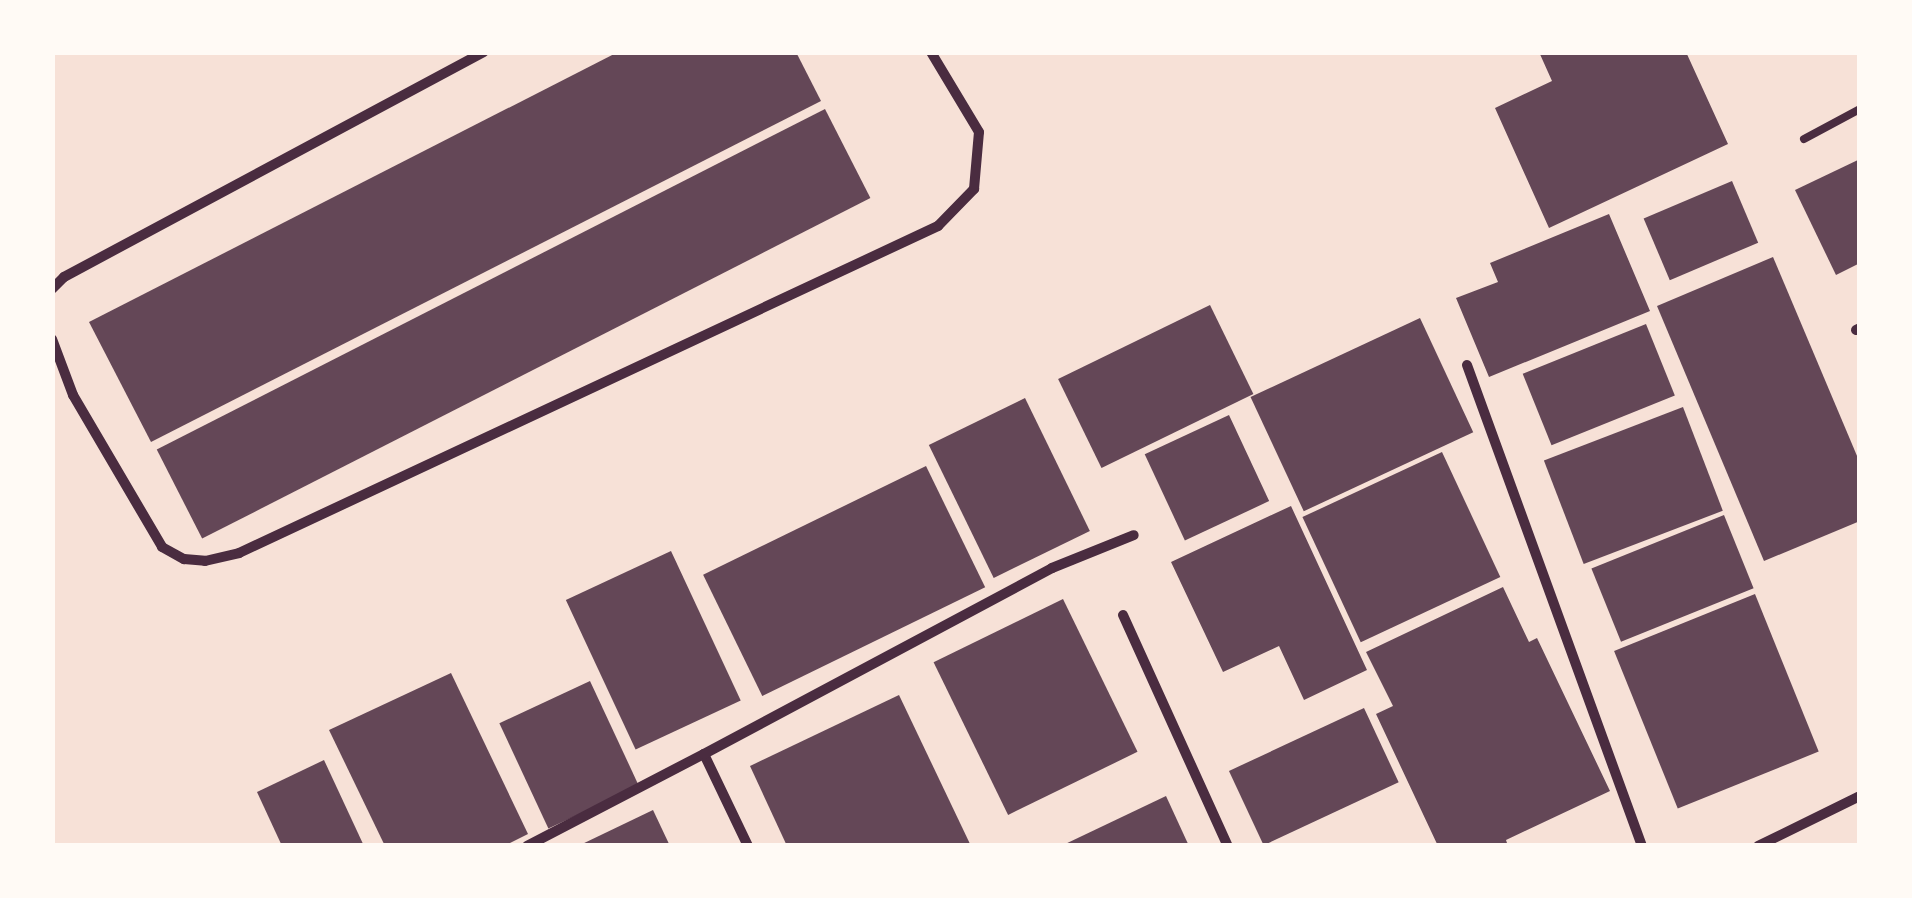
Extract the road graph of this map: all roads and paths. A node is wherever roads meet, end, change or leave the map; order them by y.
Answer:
1 (484, 52) edge
2 (931, 52) edge
3 (1860, 109) edge
4 (1804, 139) dead end
5 (52, 289) edge
6 (52, 339) edge
7 (1467, 365) dead end
8 (1134, 534) dead end
9 (1123, 614) dead end
10 (704, 754) junction
11 (1860, 796) edge
12 (527, 846) edge
13 (748, 846) edge
14 (1228, 846) edge
15 (1642, 846) edge
16 (1758, 846) edge

1 - 5 street
2 - 6 street
3 - 4 lane
7 - 15 street
8 - 10 street
9 - 14 street
10 - 12 street
10 - 13 street
11 - 16 street

